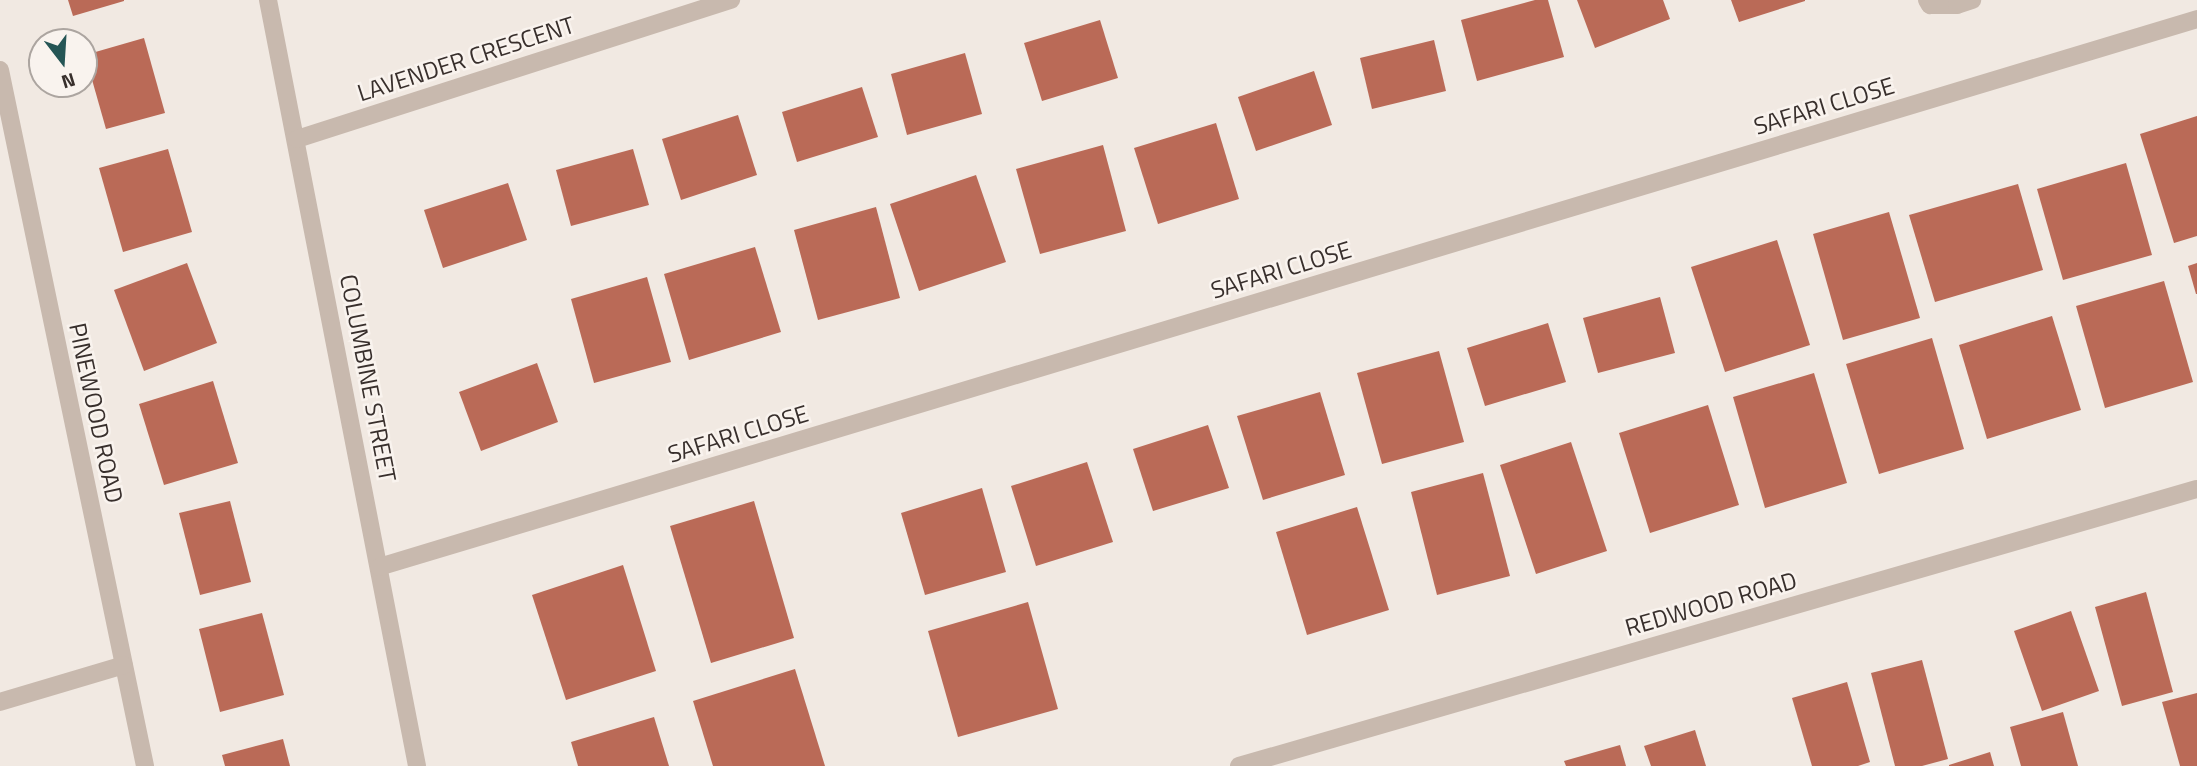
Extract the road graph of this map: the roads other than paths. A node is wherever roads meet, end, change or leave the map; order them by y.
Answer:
1 (268, 0) edge
2 (731, 0) edge
3 (1927, 0) edge
4 (1972, 0) edge
5 (2197, 19) edge
6 (0, 70) edge
7 (297, 139) junction
8 (2197, 488) edge
9 (379, 567) junction
10 (124, 664) junction
11 (0, 702) edge
12 (145, 766) edge
13 (417, 766) edge
14 (1238, 766) edge

1 - 7 street, COLUMBINE STREET
2 - 7 street, LAVENDER CRESCENT
3 - 4 street
5 - 9 street, SAFARI CLOSE
6 - 10 street, PINEWOOD ROAD
7 - 9 street, COLUMBINE STREET
8 - 14 street, REDWOOD ROAD
9 - 13 street, COLUMBINE STREET
10 - 11 street
10 - 12 street, PINEWOOD ROAD

